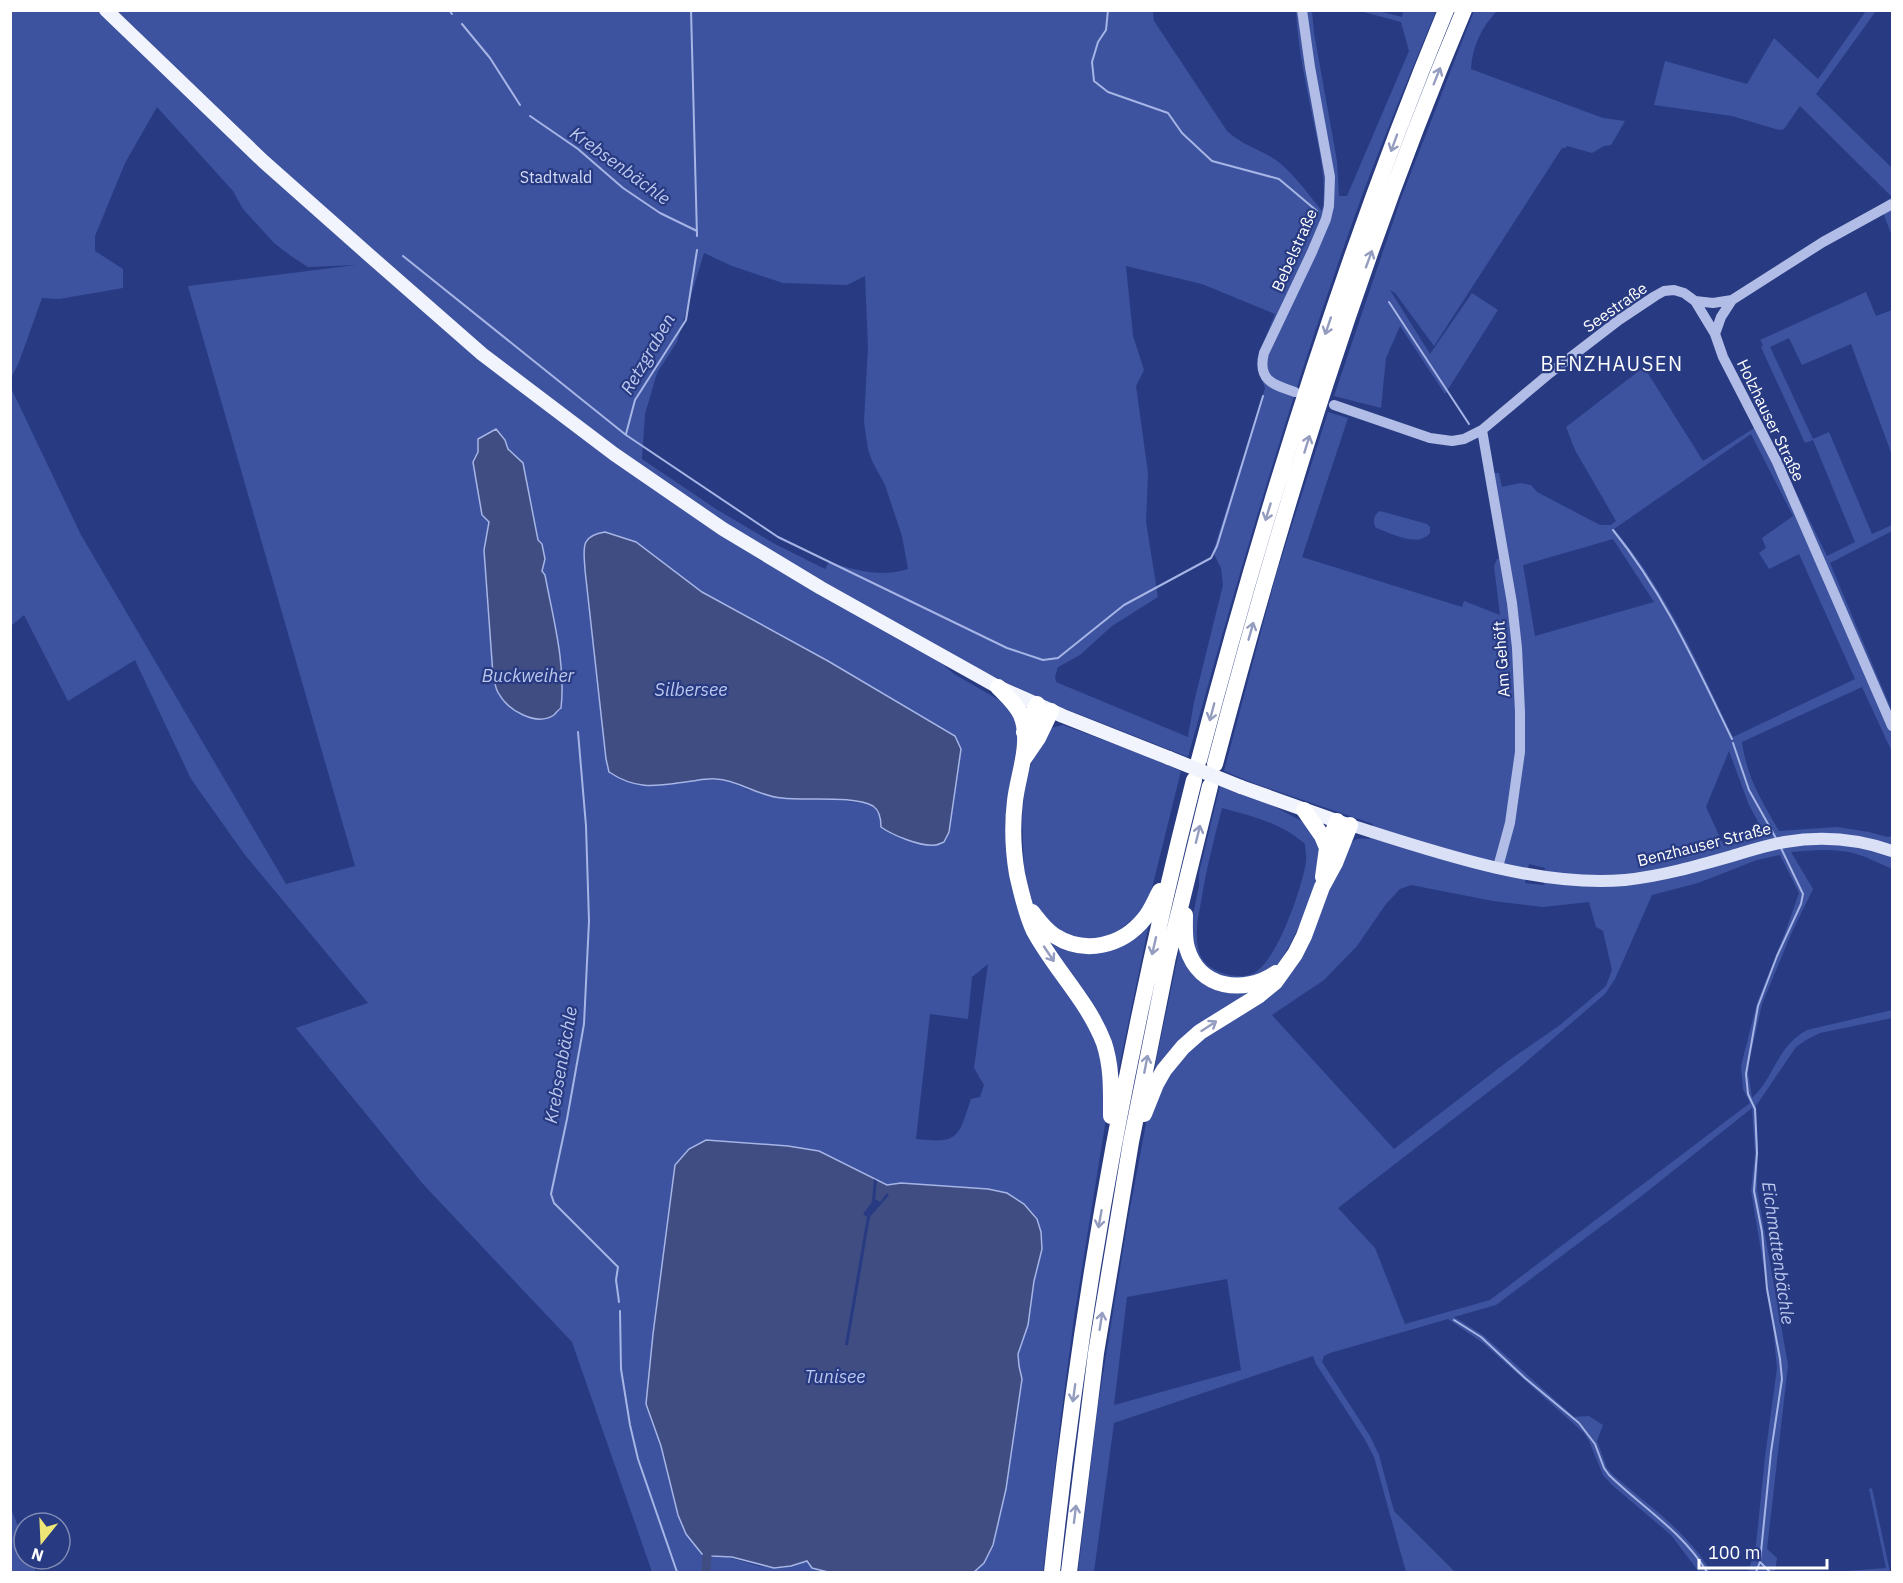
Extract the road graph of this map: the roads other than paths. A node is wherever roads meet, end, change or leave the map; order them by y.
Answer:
1 (106, 10) edge
2 (1302, 10) edge
3 (1446, 10) edge
4 (1464, 10) edge
5 (1893, 204) edge
6 (1732, 300) junction
7 (1695, 301) junction
8 (1714, 334) junction
9 (1295, 392) dead end
10 (1334, 405) dead end
11 (1482, 430) junction
12 (1470, 437) junction
13 (1485, 449) junction
14 (998, 687) junction
15 (1044, 707) junction
16 (1893, 726) edge
17 (1024, 732) junction
18 (1023, 760) junction
19 (1304, 810) junction
20 (1343, 823) junction
21 (1327, 848) junction
22 (1893, 851) edge
23 (1498, 867) junction
24 (1172, 868) junction
25 (1186, 882) junction
26 (1322, 887) junction
27 (1024, 902) junction
28 (1287, 966) junction
29 (1131, 1142) junction
30 (1110, 1162) junction
31 (1052, 1572) edge
32 (1069, 1572) edge

1 - 14 main road
2 - 9 street, Bebelstraße
3 -> 4 highway
5 - 6 street
6 - 7 street, Seestraße
6 - 8 street
7 - 8 street
7 - 11 street, Seestraße
8 - 16 street, Holzhauser Straße
10 - 12 street, Seestraße
11 - 12 street, Seestraße
11 - 13 street, Am Gehöft
12 - 13 street
13 - 23 street, Am Gehöft
14 - 15 main road
14 - 17 highway
15 - 17 highway
15 - 18 highway
15 - 19 main road, bridge
17 - 18 highway
18 - 27 highway
19 - 20 main road
19 - 21 highway
20 - 21 highway
20 - 23 main road, Benzhauser Straße
20 - 26 highway
21 - 26 highway
22 - 23 main road, Benzhauser Straße
25 -> 24 highway
24 - 27 highway
24 -> 30 highway
25 - 28 highway
29 -> 25 highway
26 - 28 highway
27 -> 30 highway
29 -> 28 highway
32 -> 29 highway
30 -> 31 highway

